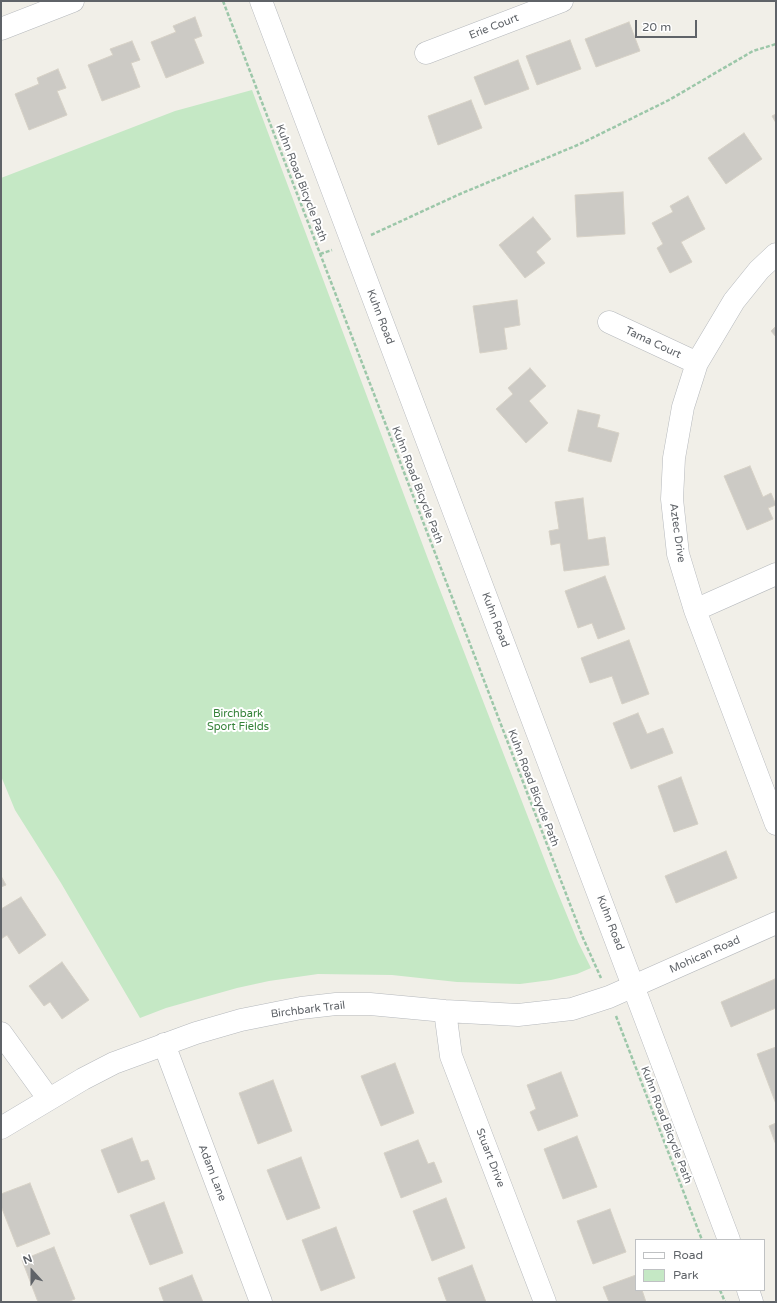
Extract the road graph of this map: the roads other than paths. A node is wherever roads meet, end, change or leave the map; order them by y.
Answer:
1 (261, 1) edge
2 (562, 1) edge
3 (59, 3) edge
4 (1, 29) edge
5 (426, 53) dead end
6 (776, 254) edge
7 (609, 322) dead end
8 (697, 363) junction
9 (776, 574) edge
10 (695, 610) junction
11 (776, 824) edge
12 (776, 923) edge
13 (634, 986) junction
14 (445, 1011) junction
15 (1, 1033) edge
16 (164, 1044) junction
17 (48, 1098) junction
18 (1, 1128) edge
19 (729, 1239) edge
20 (748, 1291) edge
21 (261, 1302) edge
22 (545, 1302) edge
23 (752, 1302) edge

1 - 13 street, Kuhn Road
2 - 5 street, Erie Court
3 - 4 street
6 - 8 street, Aztec Drive
7 - 8 street, Tama Court
8 - 10 street, Aztec Drive
9 - 10 street
10 - 11 street, Aztec Drive
12 - 13 street, Mohican Road
13 - 14 street, Birchbark Trail
13 - 19 street, Kuhn Road
14 - 16 street, Birchbark Trail
14 - 22 street, Stuart Drive
15 - 17 street
16 - 17 street, Birchbark Trail
16 - 21 street, Adam Lane
17 - 18 street, Birchbark Trail
20 - 23 street

